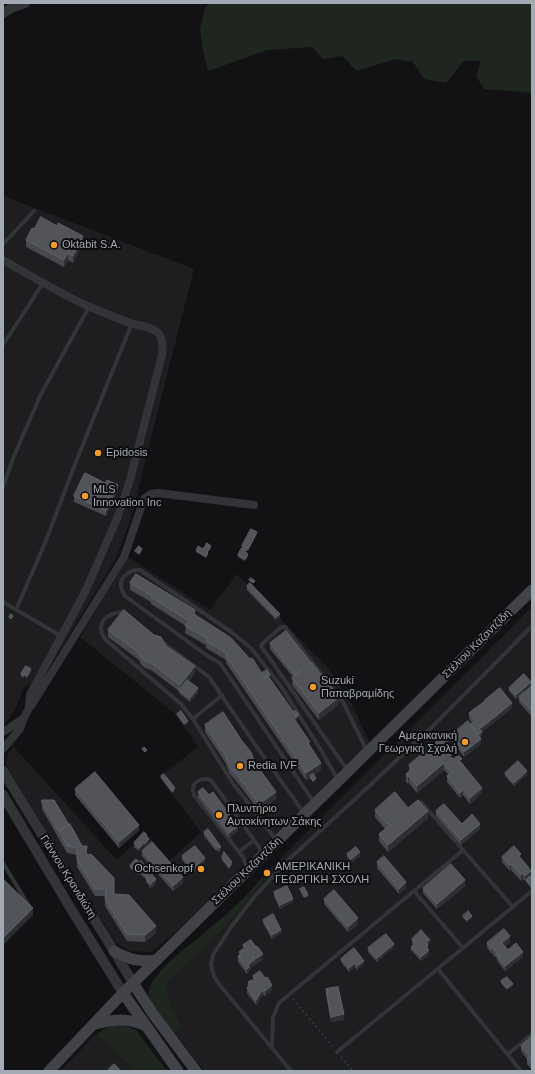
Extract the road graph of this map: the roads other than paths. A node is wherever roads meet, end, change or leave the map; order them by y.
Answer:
1 (25, 3) edge
2 (3, 13) edge
3 (34, 211) dead end
4 (3, 244) edge
5 (3, 260) edge
6 (43, 283) junction
7 (89, 307) junction
8 (132, 323) junction
9 (3, 346) edge
10 (3, 487) edge
11 (254, 505) dead end
12 (532, 590) edge
13 (3, 602) edge
14 (16, 610) junction
15 (129, 616) edge
16 (532, 626) edge
17 (61, 636) junction
18 (160, 640) edge
19 (222, 695) junction
20 (29, 708) junction
21 (24, 718) junction
22 (192, 719) junction
23 (3, 732) edge
24 (3, 749) edge
25 (368, 752) junction
26 (3, 771) edge
27 (348, 772) junction
28 (338, 781) junction
29 (3, 795) edge
30 (421, 802) edge
31 (315, 804) junction
32 (305, 814) junction
33 (254, 840) junction
34 (277, 842) junction
35 (462, 851) junction
36 (239, 852) junction
37 (264, 854) junction
38 (3, 864) edge
39 (249, 869) junction
40 (532, 890) edge
41 (414, 891) junction
42 (513, 907) junction
43 (27, 909) edge
44 (463, 948) junction
45 (114, 951) junction
46 (157, 960) junction
47 (438, 969) junction
48 (133, 983) junction
49 (123, 993) junction
50 (94, 1024) junction
51 (146, 1026) junction
52 (532, 1034) edge
53 (272, 1049) junction
54 (337, 1052) road end
55 (508, 1054) junction
56 (49, 1071) edge
57 (178, 1071) edge
58 (196, 1071) edge
59 (291, 1071) edge
60 (521, 1071) edge

1 - 2 street
3 - 4 lane
5 - 6 street
6 - 7 street
6 - 9 lane
7 - 8 street
7 - 10 lane
8 - 14 lane
8 - 17 street
11 - 20 street
12 - 25 main road, Στέλιου Καζαντζίδη
13 - 14 lane
14 - 17 lane
15 - 22 lane
16 - 53 lane
17 - 20 street
18 - 19 lane
19 - 22 lane
19 - 32 lane
20 - 21 street
21 - 23 street
21 - 24 street
22 - 34 lane
25 - 27 main road, Στέλιου Καζαντζίδη
25 - 27 lane
26 - 45 street, Γιάννου Κρανιδιώτη
27 - 28 main road, Στέλιου Καζαντζίδη
28 - 31 main road, Στέλιου Καζαντζίδη
28 - 31 lane
29 - 49 street, Γιάννου Κρανιδιώτη
30 - 35 lane
31 - 32 main road, Στέλιου Καζαντζίδη
32 - 34 main road, Στέλιου Καζαντζίδη
33 - 36 lane
33 - 36 lane
33 - 37 lane
34 - 37 main road, Στέλιου Καζαντζίδη
35 - 41 lane
35 - 42 lane
36 - 39 lane
37 - 39 main road, Στέλιου Καζαντζίδη
38 - 43 lane
39 - 46 main road, Στέλιου Καζαντζίδη
40 - 42 lane
41 - 44 lane
41 - 53 lane
42 - 44 lane
44 - 47 lane
45 - 46 main road
45 - 48 street, Γιάννου Κρανιδιώτη
46 - 48 main road, Στέλιου Καζαντζίδη
47 - 54 lane
47 - 55 lane
48 - 49 main road, Στέλιου Καζαντζίδη
48 - 58 main road
49 - 50 main road, Στέλιου Καζαντζίδη
49 - 51 main road
50 - 51 main road
50 - 56 main road, Στέλιου Καζαντζίδη
51 - 57 main road
52 - 55 lane
53 - 59 lane
55 - 60 lane

